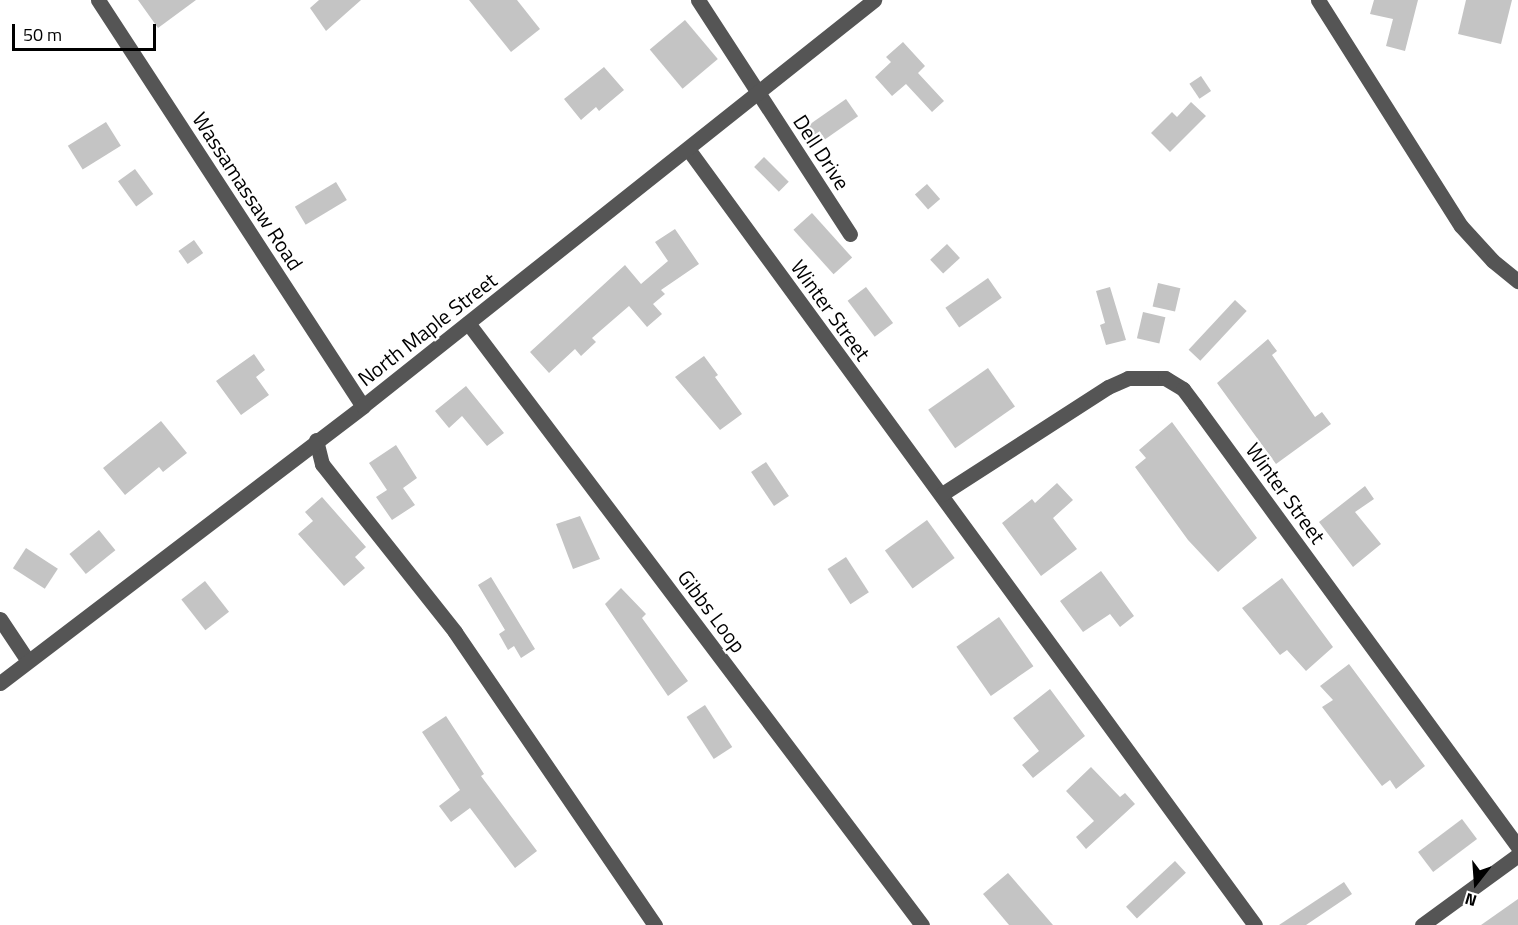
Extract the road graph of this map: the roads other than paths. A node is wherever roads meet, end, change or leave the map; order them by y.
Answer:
1 (98, 0) edge
2 (698, 0) edge
3 (874, 0) edge
4 (1318, 0) edge
5 (759, 92) junction
6 (688, 149) junction
7 (850, 234) dead end
8 (1518, 282) edge
9 (468, 322) junction
10 (363, 406) junction
11 (316, 440) junction
12 (942, 494) junction
13 (0, 619) edge
14 (28, 661) junction
15 (0, 683) edge
16 (1518, 847) edge
17 (1518, 855) edge
18 (655, 925) edge
19 (922, 925) edge
20 (1255, 925) edge
21 (1422, 925) edge

1 - 10 street, Wassamassaw Road
2 - 5 street, Dell Drive
3 - 5 street, North Maple Street
4 - 8 street
5 - 6 street, North Maple Street
5 - 7 street, Dell Drive
6 - 9 street, North Maple Street
6 - 12 street, Winter Street
9 - 10 street, North Maple Street
9 - 19 street, Gibbs Loop
10 - 11 street, North Maple Street
11 - 14 street, North Maple Street
11 - 18 street
12 - 16 street, Winter Street
12 - 20 street, Winter Street
13 - 14 street
14 - 15 street, North Maple Street
17 - 21 street

